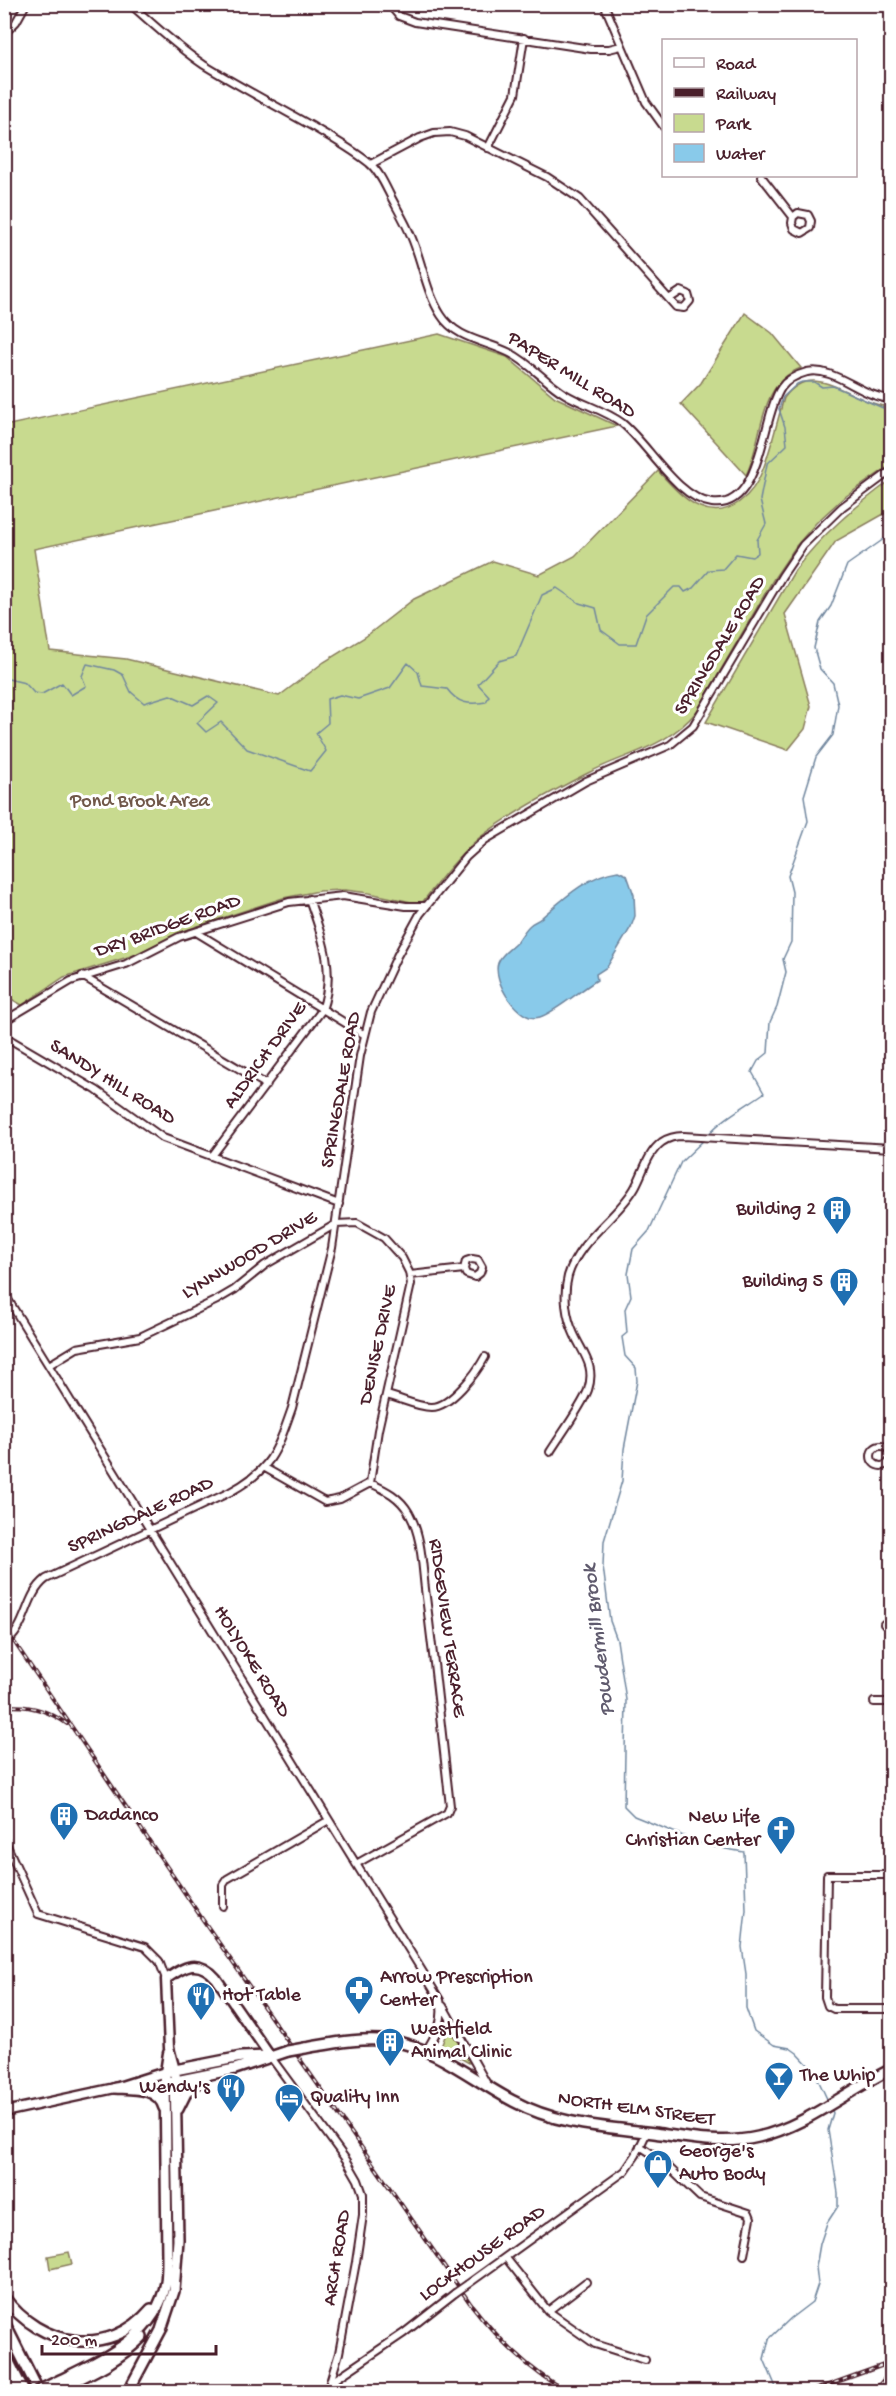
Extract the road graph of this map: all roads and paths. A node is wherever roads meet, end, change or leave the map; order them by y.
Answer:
1 (26, 4) edge
2 (130, 4) edge
3 (388, 4) edge
4 (604, 4) edge
5 (4, 34) edge
6 (524, 38) junction
7 (621, 46) junction
8 (662, 126) edge
9 (488, 148) junction
10 (371, 164) junction
11 (762, 177) edge
12 (793, 218) dead end
13 (669, 299) dead end
14 (891, 399) edge
15 (891, 470) edge
16 (309, 899) junction
17 (426, 906) junction
18 (195, 932) junction
19 (82, 976) junction
20 (322, 1010) junction
21 (4, 1022) edge
22 (365, 1035) junction
23 (4, 1036) edge
24 (267, 1085) junction
25 (891, 1148) edge
26 (212, 1156) junction
27 (339, 1204) junction
28 (336, 1224) junction
29 (464, 1269) dead end
30 (410, 1275) junction
31 (4, 1293) edge
32 (485, 1357) dead end
33 (49, 1365) junction
34 (386, 1395) junction
35 (550, 1452) dead end
36 (265, 1468) junction
37 (370, 1483) junction
38 (151, 1530) junction
39 (4, 1644) edge
40 (874, 1702) dead end
41 (891, 1702) edge
42 (329, 1820) junction
43 (4, 1839) edge
44 (356, 1864) junction
45 (891, 1875) edge
46 (223, 1906) dead end
47 (165, 1979) junction
48 (440, 2000) junction
49 (891, 2009) edge
50 (426, 2051) junction
51 (270, 2056) junction
52 (891, 2069) edge
53 (213, 2073) junction
54 (170, 2077) junction
55 (489, 2086) junction
56 (115, 2088) junction
57 (4, 2112) edge
58 (166, 2118) junction
59 (175, 2126) junction
60 (646, 2132) junction
61 (640, 2146) junction
62 (744, 2255) dead end
63 (506, 2258) junction
64 (170, 2281) junction
65 (586, 2282) dead end
66 (4, 2297) edge
67 (548, 2311) junction
68 (4, 2322) edge
69 (4, 2352) edge
70 (645, 2360) dead end
71 (4, 2373) edge
72 (330, 2384) junction
73 (56, 2387) edge
74 (16, 2391) edge
75 (24, 2391) edge
76 (38, 2391) edge
77 (128, 2391) edge
78 (327, 2391) edge

1 - 5 street
2 - 10 street, PAPER MILL ROAD
3 - 6 street
4 - 7 street
6 - 7 street
6 - 9 street
7 - 8 street
9 - 10 street
9 - 13 street
10 - 14 street, PAPER MILL ROAD
11 - 12 street
15 - 17 street, SPRINGDALE ROAD
16 - 17 street, DRY BRIDGE ROAD
16 - 18 street, DRY BRIDGE ROAD
16 - 20 street, ALDRICH DRIVE
17 - 22 street, SPRINGDALE ROAD
18 - 19 street, DRY BRIDGE ROAD
18 - 20 street
19 - 21 street, DRY BRIDGE ROAD
19 - 24 street
20 - 22 street
20 - 24 street, ALDRICH DRIVE
22 - 27 street, SPRINGDALE ROAD
23 - 26 street, SANDY HILL ROAD
24 - 26 street, ALDRICH DRIVE
25 - 35 street
26 - 27 street, SANDY HILL ROAD
27 - 28 street, SPRINGDALE ROAD
28 - 30 street, DENISE DRIVE
28 - 33 street, LYNNWOOD DRIVE
28 - 36 street, SPRINGDALE ROAD
29 - 30 street
30 - 34 street, DENISE DRIVE
31 - 33 street, HOLYOKE ROAD
32 - 34 street
33 - 38 street, HOLYOKE ROAD
34 - 37 street, DENISE DRIVE
36 - 37 street
36 - 38 street, SPRINGDALE ROAD
37 - 44 street, RIDGEVIEW TERRACE
38 - 39 street, SPRINGDALE ROAD
38 - 42 street, HOLYOKE ROAD
40 - 41 street
42 - 44 street, HOLYOKE ROAD
42 - 46 street
43 - 47 street
44 - 48 street, HOLYOKE ROAD
45 - 49 street
47 - 51 main road
47 - 54 main road
48 - 50 street
48 - 55 street, HOLYOKE ROAD
50 - 51 highway, NORTH ELM STREET, bridge
50 - 55 highway, NORTH ELM STREET
51 - 53 highway
51 - 54 highway
51 - 72 street, ARCH ROAD
52 - 60 highway, NORTH ELM STREET
53 - 54 highway
53 - 59 highway
54 - 56 main road
54 - 58 highway
54 - 59 highway
55 - 60 highway, NORTH ELM STREET
56 - 57 main road
56 - 58 highway
58 - 64 highway
59 - 64 highway
60 - 61 street, LOCKHOUSE ROAD
61 - 62 street
61 - 63 street, LOCKHOUSE ROAD
63 - 67 street
63 - 72 street, LOCKHOUSE ROAD, bridge
64 - 66 highway
64 - 73 highway
64 - 77 highway
65 - 67 street
67 - 70 street
68 - 76 highway
69 - 75 highway
71 - 74 highway
72 - 78 street
73 - 76 highway, bridge

